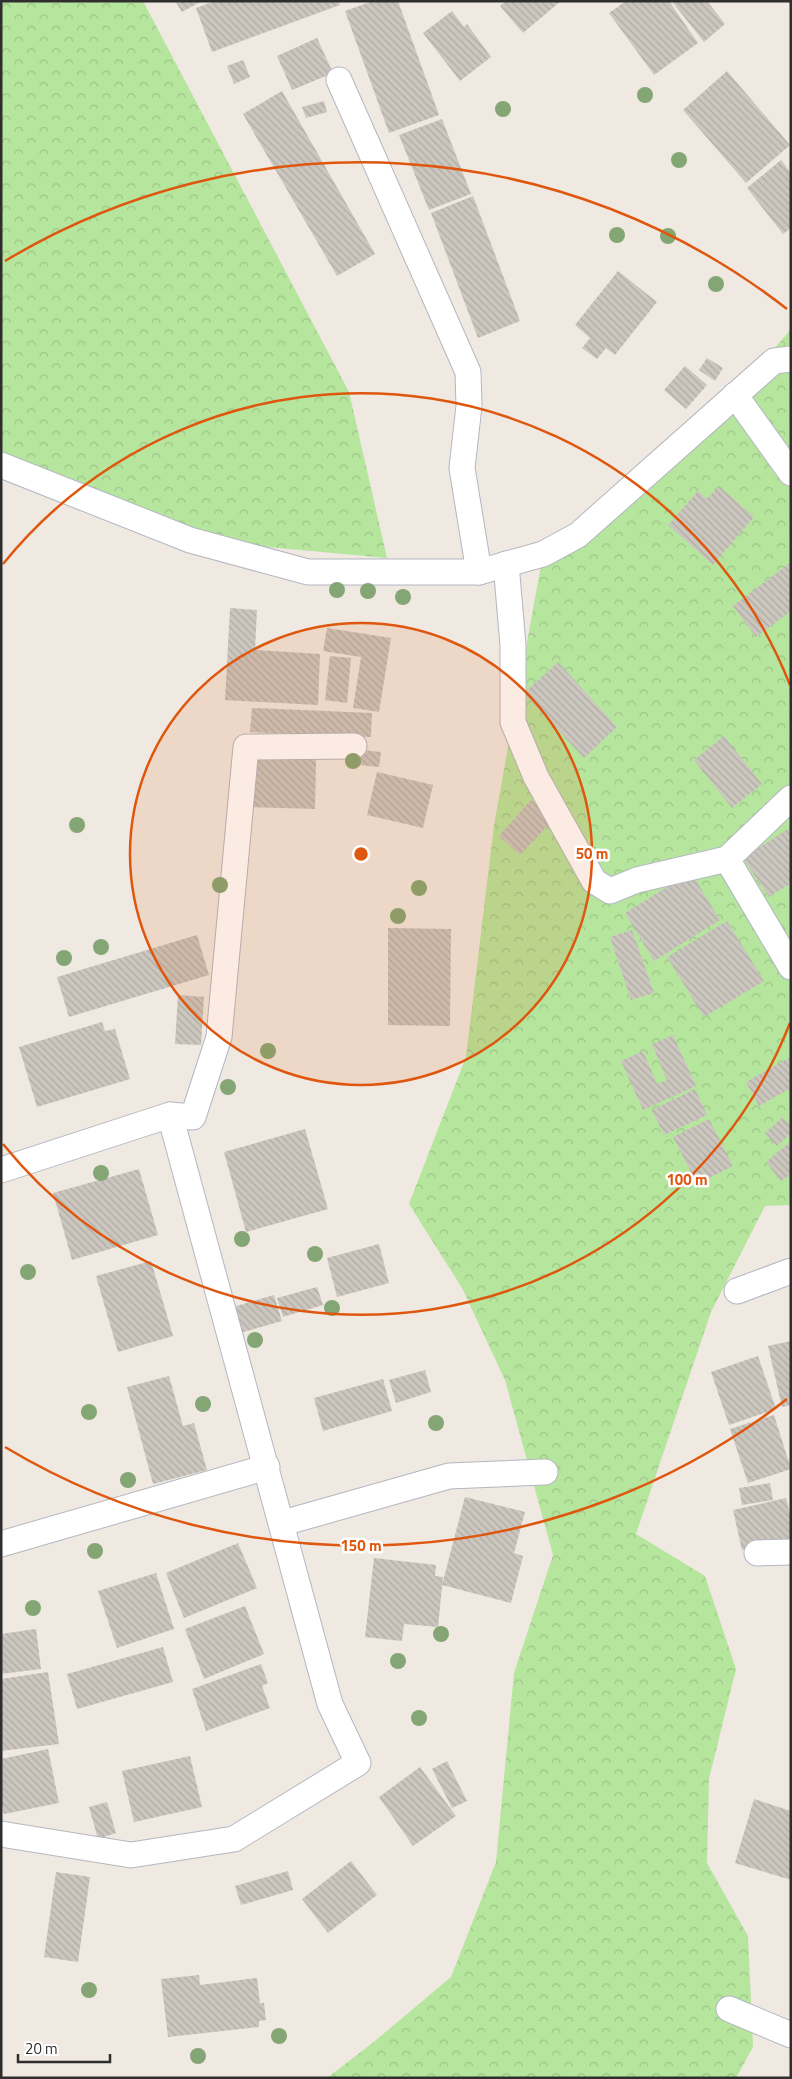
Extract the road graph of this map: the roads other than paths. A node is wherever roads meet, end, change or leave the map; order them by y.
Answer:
1 (339, 80) dead end
2 (791, 359) edge
3 (735, 395) junction
4 (1, 465) edge
5 (791, 473) edge
6 (506, 564) junction
7 (479, 572) junction
8 (354, 746) dead end
9 (791, 798) edge
10 (727, 859) junction
11 (791, 967) edge
12 (170, 1115) junction
13 (1, 1170) edge
14 (791, 1271) edge
15 (737, 1291) dead end
16 (267, 1467) junction
17 (545, 1472) dead end
18 (282, 1523) junction
19 (1, 1544) edge
20 (791, 1552) edge
21 (758, 1553) dead end
22 (1, 1834) edge
23 (729, 2009) dead end
24 (791, 2035) edge

1 - 7 street
2 - 3 street
3 - 5 street
3 - 6 street
4 - 7 street
6 - 7 street
6 - 10 street
8 - 12 street
9 - 10 street
10 - 11 street
12 - 13 street
12 - 16 street
14 - 15 street
16 - 18 street
16 - 19 street
17 - 18 street
18 - 22 street
20 - 21 street
23 - 24 street

